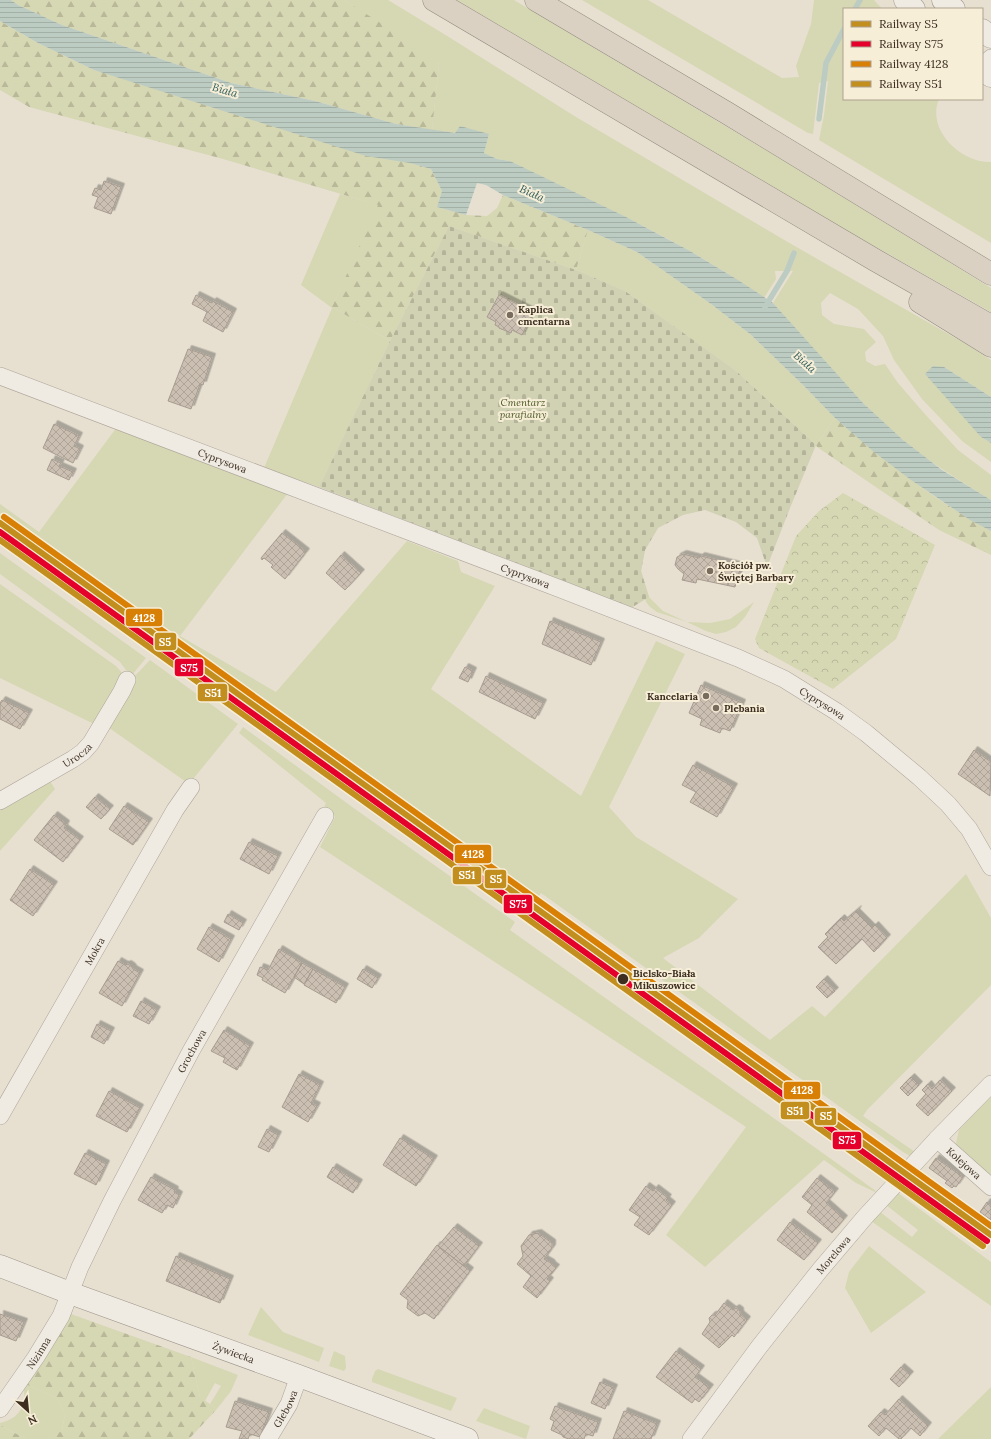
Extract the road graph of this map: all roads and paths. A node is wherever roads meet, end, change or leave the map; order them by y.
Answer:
1 (434, 0) edge
2 (536, 0) edge
3 (905, 0) edge
4 (943, 0) edge
5 (913, 8) edge
6 (953, 8) edge
7 (983, 31) edge
8 (991, 37) edge
9 (991, 58) edge
10 (983, 65) edge
11 (875, 260) junction
12 (991, 274) edge
13 (991, 326) edge
14 (991, 346) edge
15 (0, 376) edge
16 (127, 680) dead end
17 (191, 787) dead end
18 (0, 801) edge
19 (325, 816) dead end
20 (991, 867) edge
21 (991, 1084) edge
22 (0, 1116) edge
23 (937, 1139) junction
24 (991, 1187) edge
25 (0, 1266) edge
26 (70, 1293) junction
27 (299, 1376) junction
28 (0, 1409) edge
29 (439, 1434) edge
30 (268, 1439) edge
31 (467, 1439) edge
32 (691, 1439) edge

1 - 11 highway
2 - 12 highway
3 - 5 main road
4 - 6 main road
7 - 8 main road
9 - 10 street
11 - 13 highway
11 - 14 highway
15 - 20 street, Cyprysowa
16 - 18 street, Urocza
17 - 22 street, Mokra
19 - 26 street, Grochowa
21 - 23 street, Morelowa
23 - 24 street, Kolejowa
23 - 32 street, Morelowa
25 - 26 main road, Żywiecka
26 - 27 main road, Żywiecka
26 - 28 street, Nizinna
27 - 29 main road, Żywiecka
27 - 30 street, Glebowa
29 - 31 main road, Żywiecka

